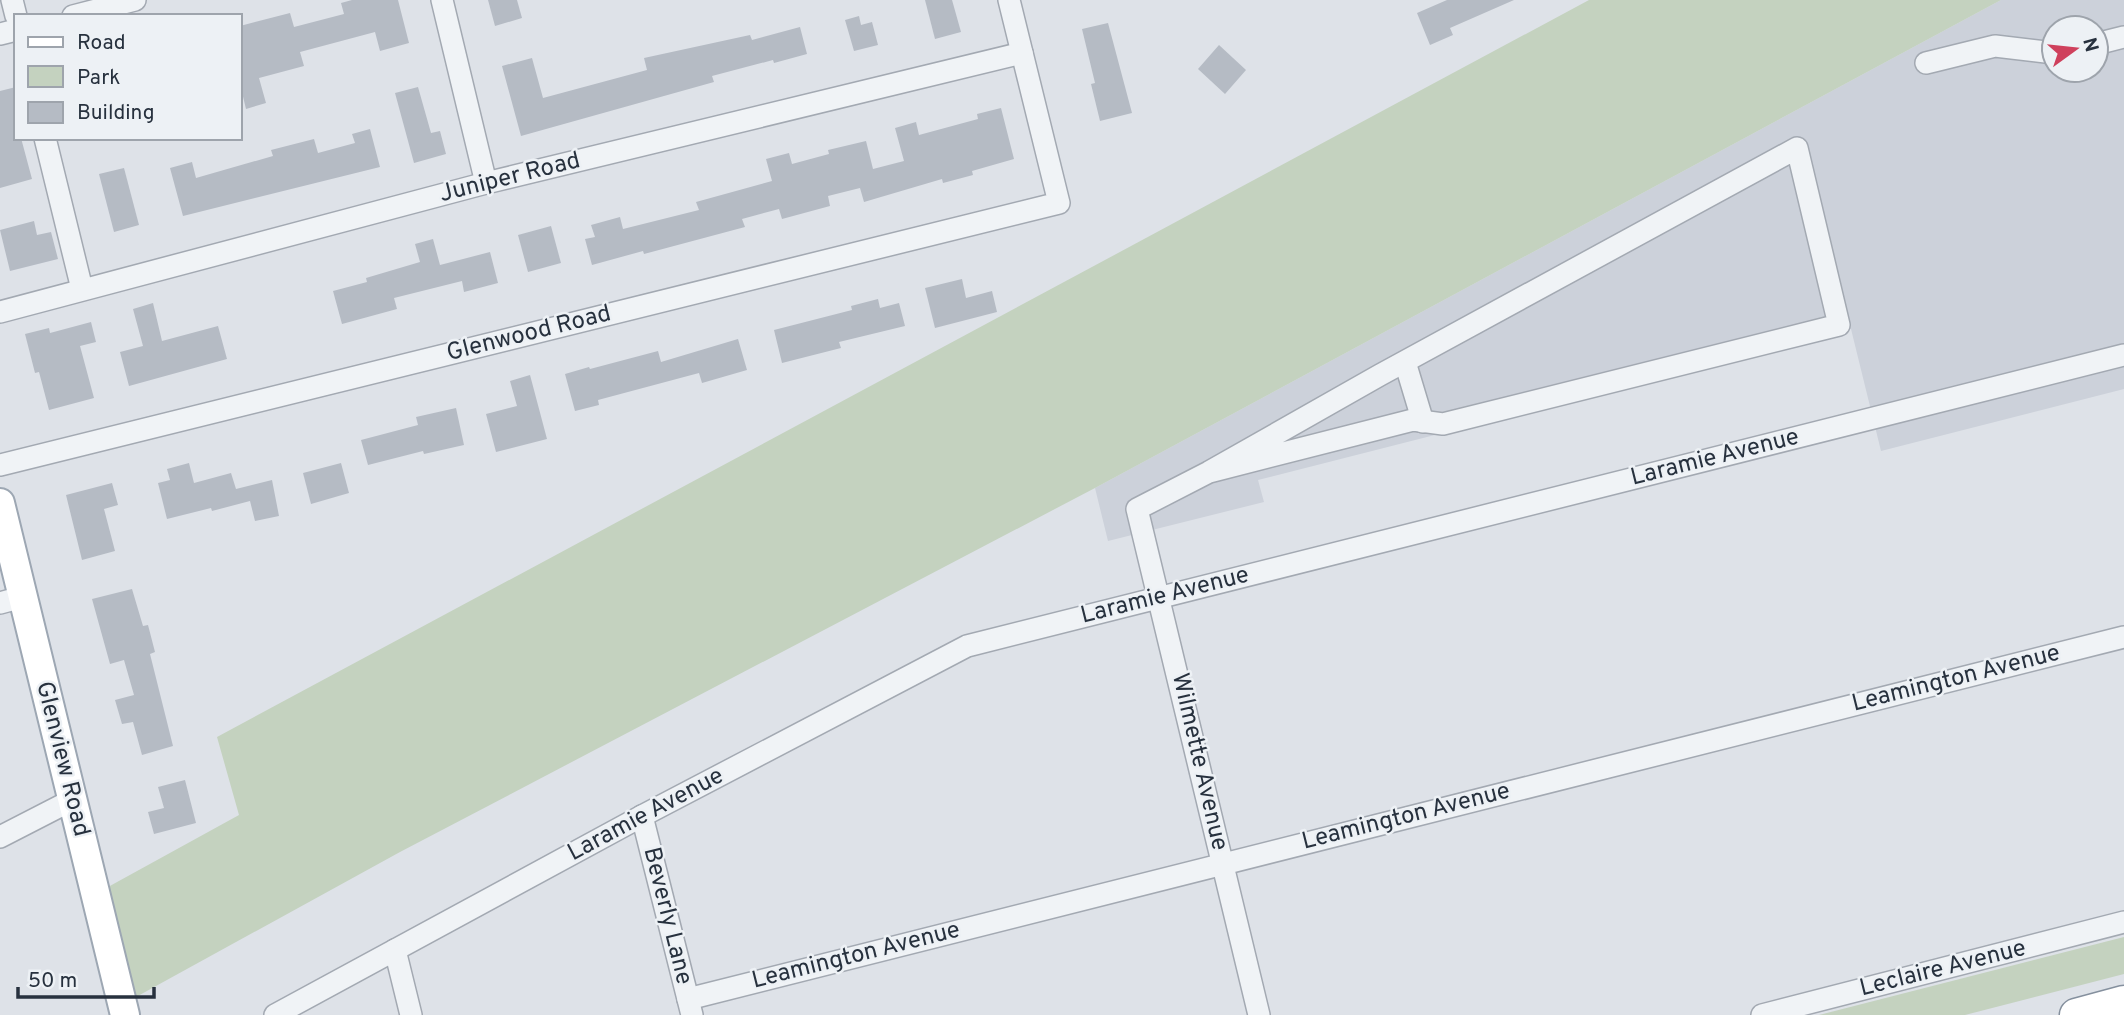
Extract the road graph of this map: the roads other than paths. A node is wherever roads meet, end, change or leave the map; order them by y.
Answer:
1 (135, 0) edge
2 (442, 0) edge
3 (1009, 0) edge
4 (81, 14) edge
5 (2040, 51) edge
6 (1022, 53) junction
7 (1926, 63) dead end
8 (46, 140) edge
9 (486, 183) junction
10 (82, 289) junction
11 (0, 312) edge
12 (2124, 355) edge
13 (1405, 362) junction
14 (1423, 422) junction
15 (0, 465) edge
16 (1209, 472) junction
17 (0, 503) edge
18 (1160, 598) junction
19 (11, 600) edge
20 (2124, 637) edge
21 (72, 800) junction
22 (642, 816) junction
23 (0, 837) edge
24 (1223, 863) junction
25 (2124, 922) edge
26 (395, 950) junction
27 (2124, 1002) edge
28 (690, 1007) edge
29 (125, 1015) edge
30 (275, 1015) edge
31 (411, 1015) edge
32 (1259, 1015) edge
33 (1762, 1015) edge
34 (2076, 1015) edge

1 - 4 street
2 - 9 street
3 - 6 street
5 - 7 street
6 - 9 street, Juniper Road
6 - 15 street, Glenwood Road
8 - 10 street
9 - 10 street, Juniper Road
10 - 11 street, Juniper Road
12 - 18 street, Laramie Avenue
13 - 14 street
13 - 14 street
13 - 16 street
14 - 16 street
16 - 18 street, Wilmette Avenue
17 - 19 main road, Glenview Road
18 - 22 street, Laramie Avenue
18 - 24 street, Wilmette Avenue
19 - 21 main road, Glenview Road
20 - 24 street, Leamington Avenue
21 - 23 street
21 - 29 main road, Glenview Road
22 - 26 street, Laramie Avenue
22 - 28 street, Beverly Lane
24 - 28 street, Leamington Avenue
24 - 32 street, Wilmette Avenue
25 - 33 street, Leclaire Avenue
26 - 30 street, Laramie Avenue
26 - 31 street
27 - 34 highway

